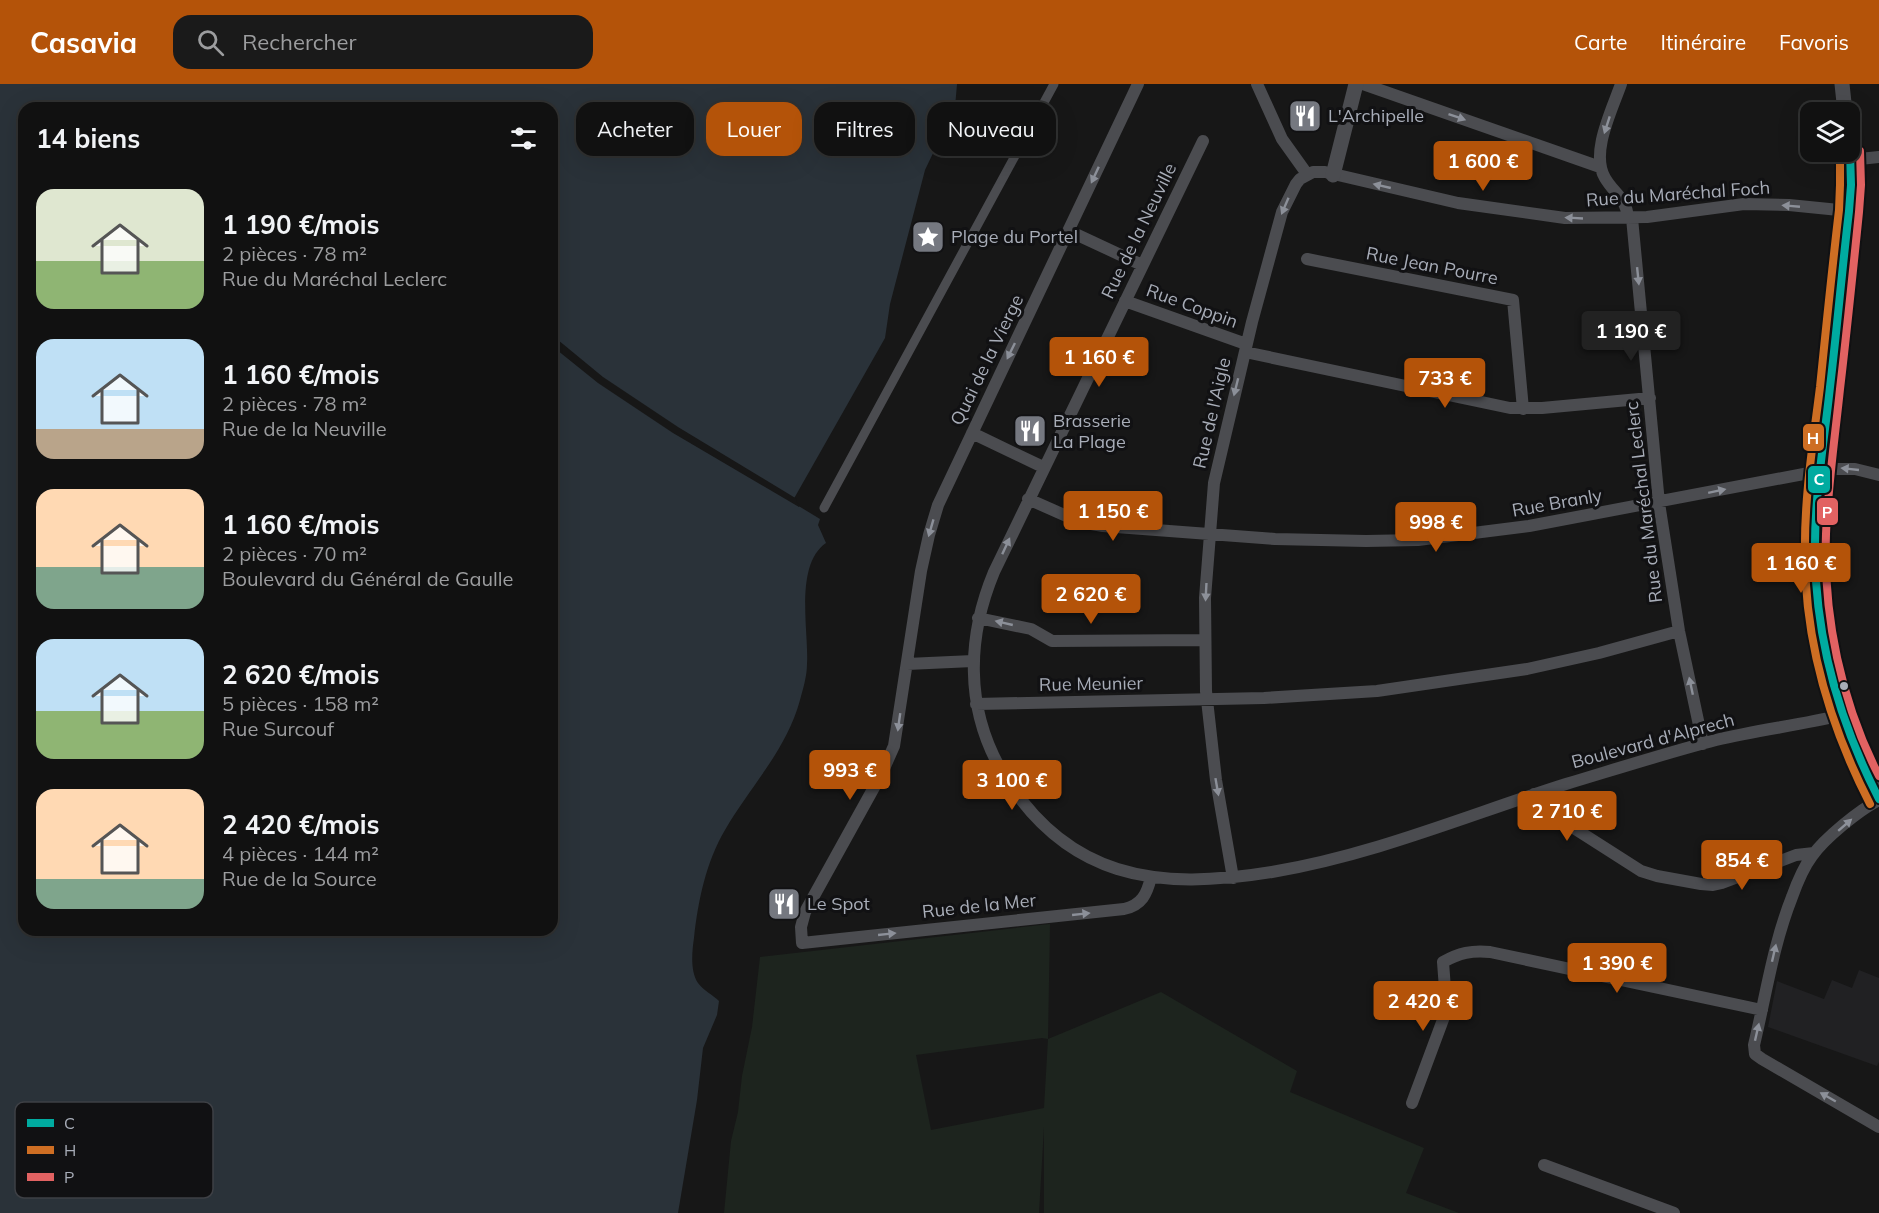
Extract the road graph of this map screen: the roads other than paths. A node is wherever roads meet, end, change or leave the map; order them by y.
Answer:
1 (1054, 84) edge
2 (1138, 84) edge
3 (1257, 84) edge
4 (1356, 84) edge
5 (1363, 84) edge
6 (1621, 84) edge
7 (1842, 84) edge
8 (1844, 102) edge
9 (1203, 141) dead end
10 (1860, 156) edge
11 (1879, 157) edge
12 (1850, 162) edge
13 (1600, 167) junction
14 (1307, 174) junction
15 (1332, 174) junction
16 (1849, 212) junction
17 (1630, 218) junction
18 (1069, 231) junction
19 (1307, 259) dead end
20 (1142, 265) junction
21 (1125, 301) junction
22 (1246, 348) junction
23 (1650, 398) junction
24 (1522, 409) junction
25 (972, 433) junction
26 (1043, 468) junction
27 (1821, 470) junction
28 (1879, 475) edge
29 (1028, 499) junction
30 (1659, 503) junction
31 (824, 508) dead end
32 (1209, 534) junction
33 (978, 618) junction
34 (1679, 631) junction
35 (1205, 640) junction
36 (973, 661) junction
37 (907, 664) junction
38 (1207, 700) junction
39 (976, 704) junction
40 (1842, 715) junction
41 (1703, 744) junction
42 (1534, 794) junction
43 (1879, 799) edge
44 (1814, 853) junction
45 (1151, 877) junction
46 (1233, 878) junction
47 (801, 932) joint
48 (1762, 1010) junction
49 (1412, 1104) dead end
50 (1879, 1127) edge
51 (1544, 1165) dead end
52 (1674, 1213) edge

1 - 31 street
2 -> 18 street, Quai de la Vierge
3 - 14 street
4 - 15 street
5 -> 13 street
6 -> 13 street
7 - 8 street
9 - 20 street, Rue de la Neuville
10 - 11 street
12 - 16 street
13 - 17 street, Rue du Maréchal Leclerc
14 - 15 street
14 -> 22 street, Rue de l'Aigle
17 -> 15 street, Rue du Maréchal Foch
16 -> 17 street, Rue du Maréchal Foch
16 - 27 street
17 -> 23 street, Rue du Maréchal Leclerc
18 - 20 street
18 -> 25 street, Quai de la Vierge
19 - 24 street, Rue Jean Pourre
20 - 21 street, Rue de la Neuville
21 - 22 street, Rue Coppin
21 - 26 street, Rue de la Neuville
22 - 24 street, Rue Coppin
22 -> 32 street, Rue de l'Aigle
23 - 24 street, Rue Coppin
23 - 30 street, Rue du Maréchal Leclerc
25 - 26 street
25 -> 37 street, Quai de la Vierge
26 - 29 street, Rue de la Neuville
28 -> 27 street, Rue Branly
30 -> 27 street, Rue Branly
27 - 40 street
29 - 32 street, Rue Branly
33 -> 29 street, Rue de la Neuville
30 - 32 street, Rue Branly
30 - 34 street, Rue du Maréchal Leclerc
32 -> 35 street, Rue de l'Aigle
35 -> 33 street
33 - 36 street, Rue de la Neuville
34 - 38 street, Rue Meunier
41 -> 34 street, Rue du Maréchal Leclerc
35 - 38 street, Rue de l'Aigle
36 - 37 street
36 - 39 street, Rue de la Neuville
37 -> 47 street, Quai de la Vierge
38 - 39 street, Rue Meunier
38 -> 46 street, Rue de l'Aigle
39 - 45 street, Boulevard d'Alprech
40 - 41 street, Boulevard d'Alprech
40 - 43 street
41 - 42 street, Boulevard d'Alprech
42 - 44 street
42 - 46 street, Boulevard d'Alprech
44 -> 43 street
48 -> 44 street
45 - 46 street, Boulevard d'Alprech
47 -> 45 street, Rue de la Mer
48 - 49 street
50 -> 48 street
51 - 52 street

